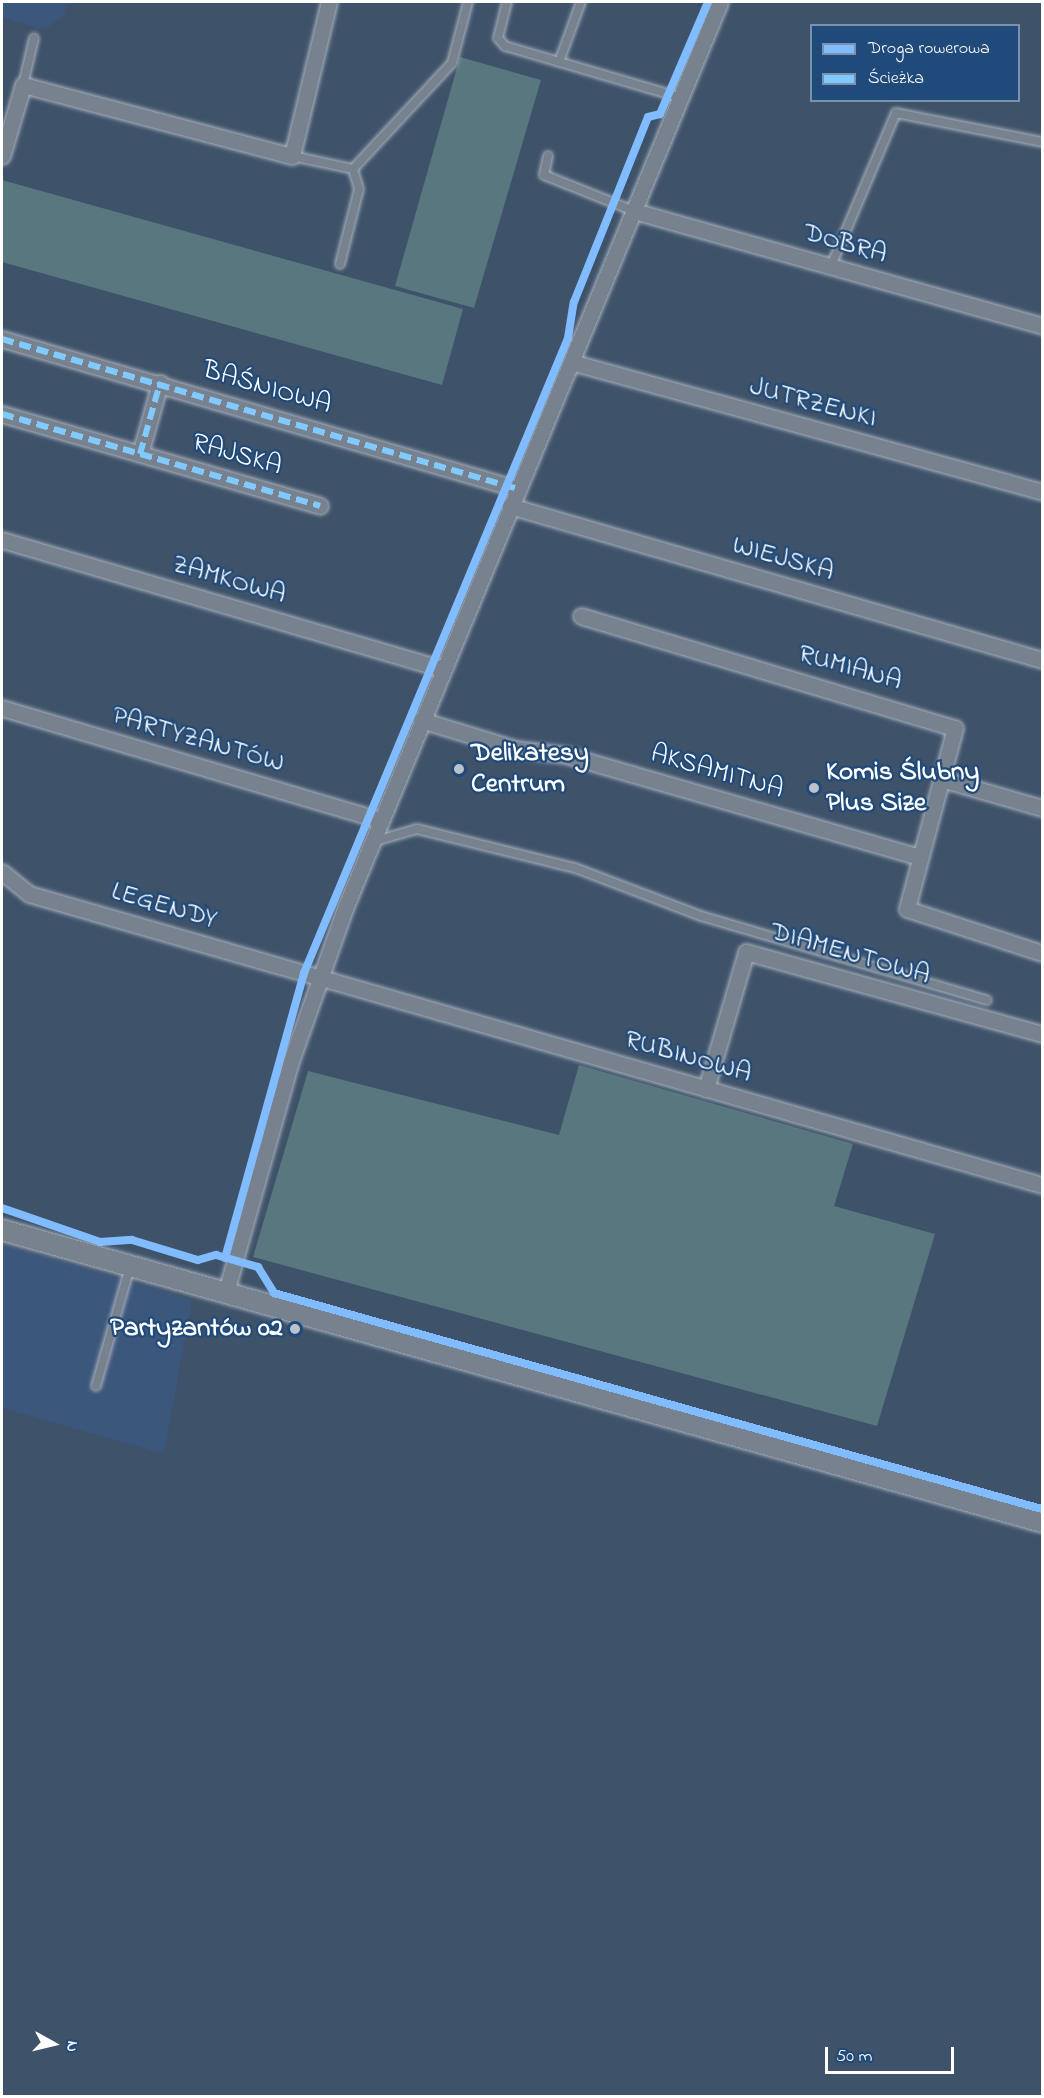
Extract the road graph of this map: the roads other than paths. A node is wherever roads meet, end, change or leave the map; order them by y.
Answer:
1 (329, 2) edge
2 (468, 2) edge
3 (507, 2) edge
4 (581, 2) edge
5 (720, 2) edge
6 (34, 38) dead end
7 (559, 62) junction
8 (23, 85) junction
9 (682, 98) junction
10 (1042, 142) edge
11 (2, 156) edge
12 (292, 156) junction
13 (548, 156) dead end
14 (353, 169) junction
15 (634, 211) junction
16 (340, 264) dead end
17 (831, 266) junction
18 (1042, 326) edge
19 (2, 339) edge
20 (571, 362) junction
21 (159, 383) junction
22 (2, 414) edge
23 (140, 454) junction
24 (518, 489) junction
25 (1042, 492) edge
26 (320, 506) dead end
27 (510, 506) junction
28 (2, 540) edge
29 (581, 616) dead end
30 (1042, 660) edge
31 (443, 669) junction
32 (2, 708) edge
33 (421, 720) junction
34 (945, 780) junction
35 (1042, 808) edge
36 (381, 820) junction
37 (372, 842) junction
38 (919, 857) junction
39 (2, 872) edge
40 (1042, 953) edge
41 (320, 977) junction
42 (987, 1000) dead end
43 (1042, 1035) edge
44 (706, 1089) junction
45 (1042, 1185) edge
46 (2, 1230) edge
47 (131, 1266) junction
48 (226, 1292) junction
49 (96, 1386) dead end
50 (1042, 1522) edge

1 - 12 street
2 - 14 lane
3 - 7 lane
4 - 7 lane
5 - 9 street
6 - 8 lane
7 - 9 lane
8 - 11 street
8 - 12 street
9 - 15 street
10 - 17 lane
12 - 14 lane
13 - 15 lane
14 - 16 lane
15 - 17 street, DOBRA
15 - 20 street
17 - 18 street, DOBRA
19 - 21 street, BAŚNIOWA
20 - 24 street
20 - 25 street, JUTRZENKI
21 - 23 street
21 - 24 street, BAŚNIOWA
22 - 23 street, RAJSKA
23 - 26 street, RAJSKA
24 - 27 street
27 - 30 street, WIEJSKA
27 - 31 street
28 - 31 street, ZAMKOWA
29 - 34 street, RUMIANA
31 - 33 street
32 - 36 street, PARTYZANTÓW
33 - 36 street
33 - 38 street, AKSAMITNA
34 - 35 street
34 - 38 street
36 - 37 street
37 - 41 street
37 - 42 lane
38 - 40 street
39 - 41 street, LEGENDY
41 - 44 street, RUBINOWA
41 - 48 street
43 - 44 street, DIAMENTOWA
44 - 45 street, RUBINOWA
46 - 47 street
47 - 48 street
47 - 49 lane
48 - 50 street

